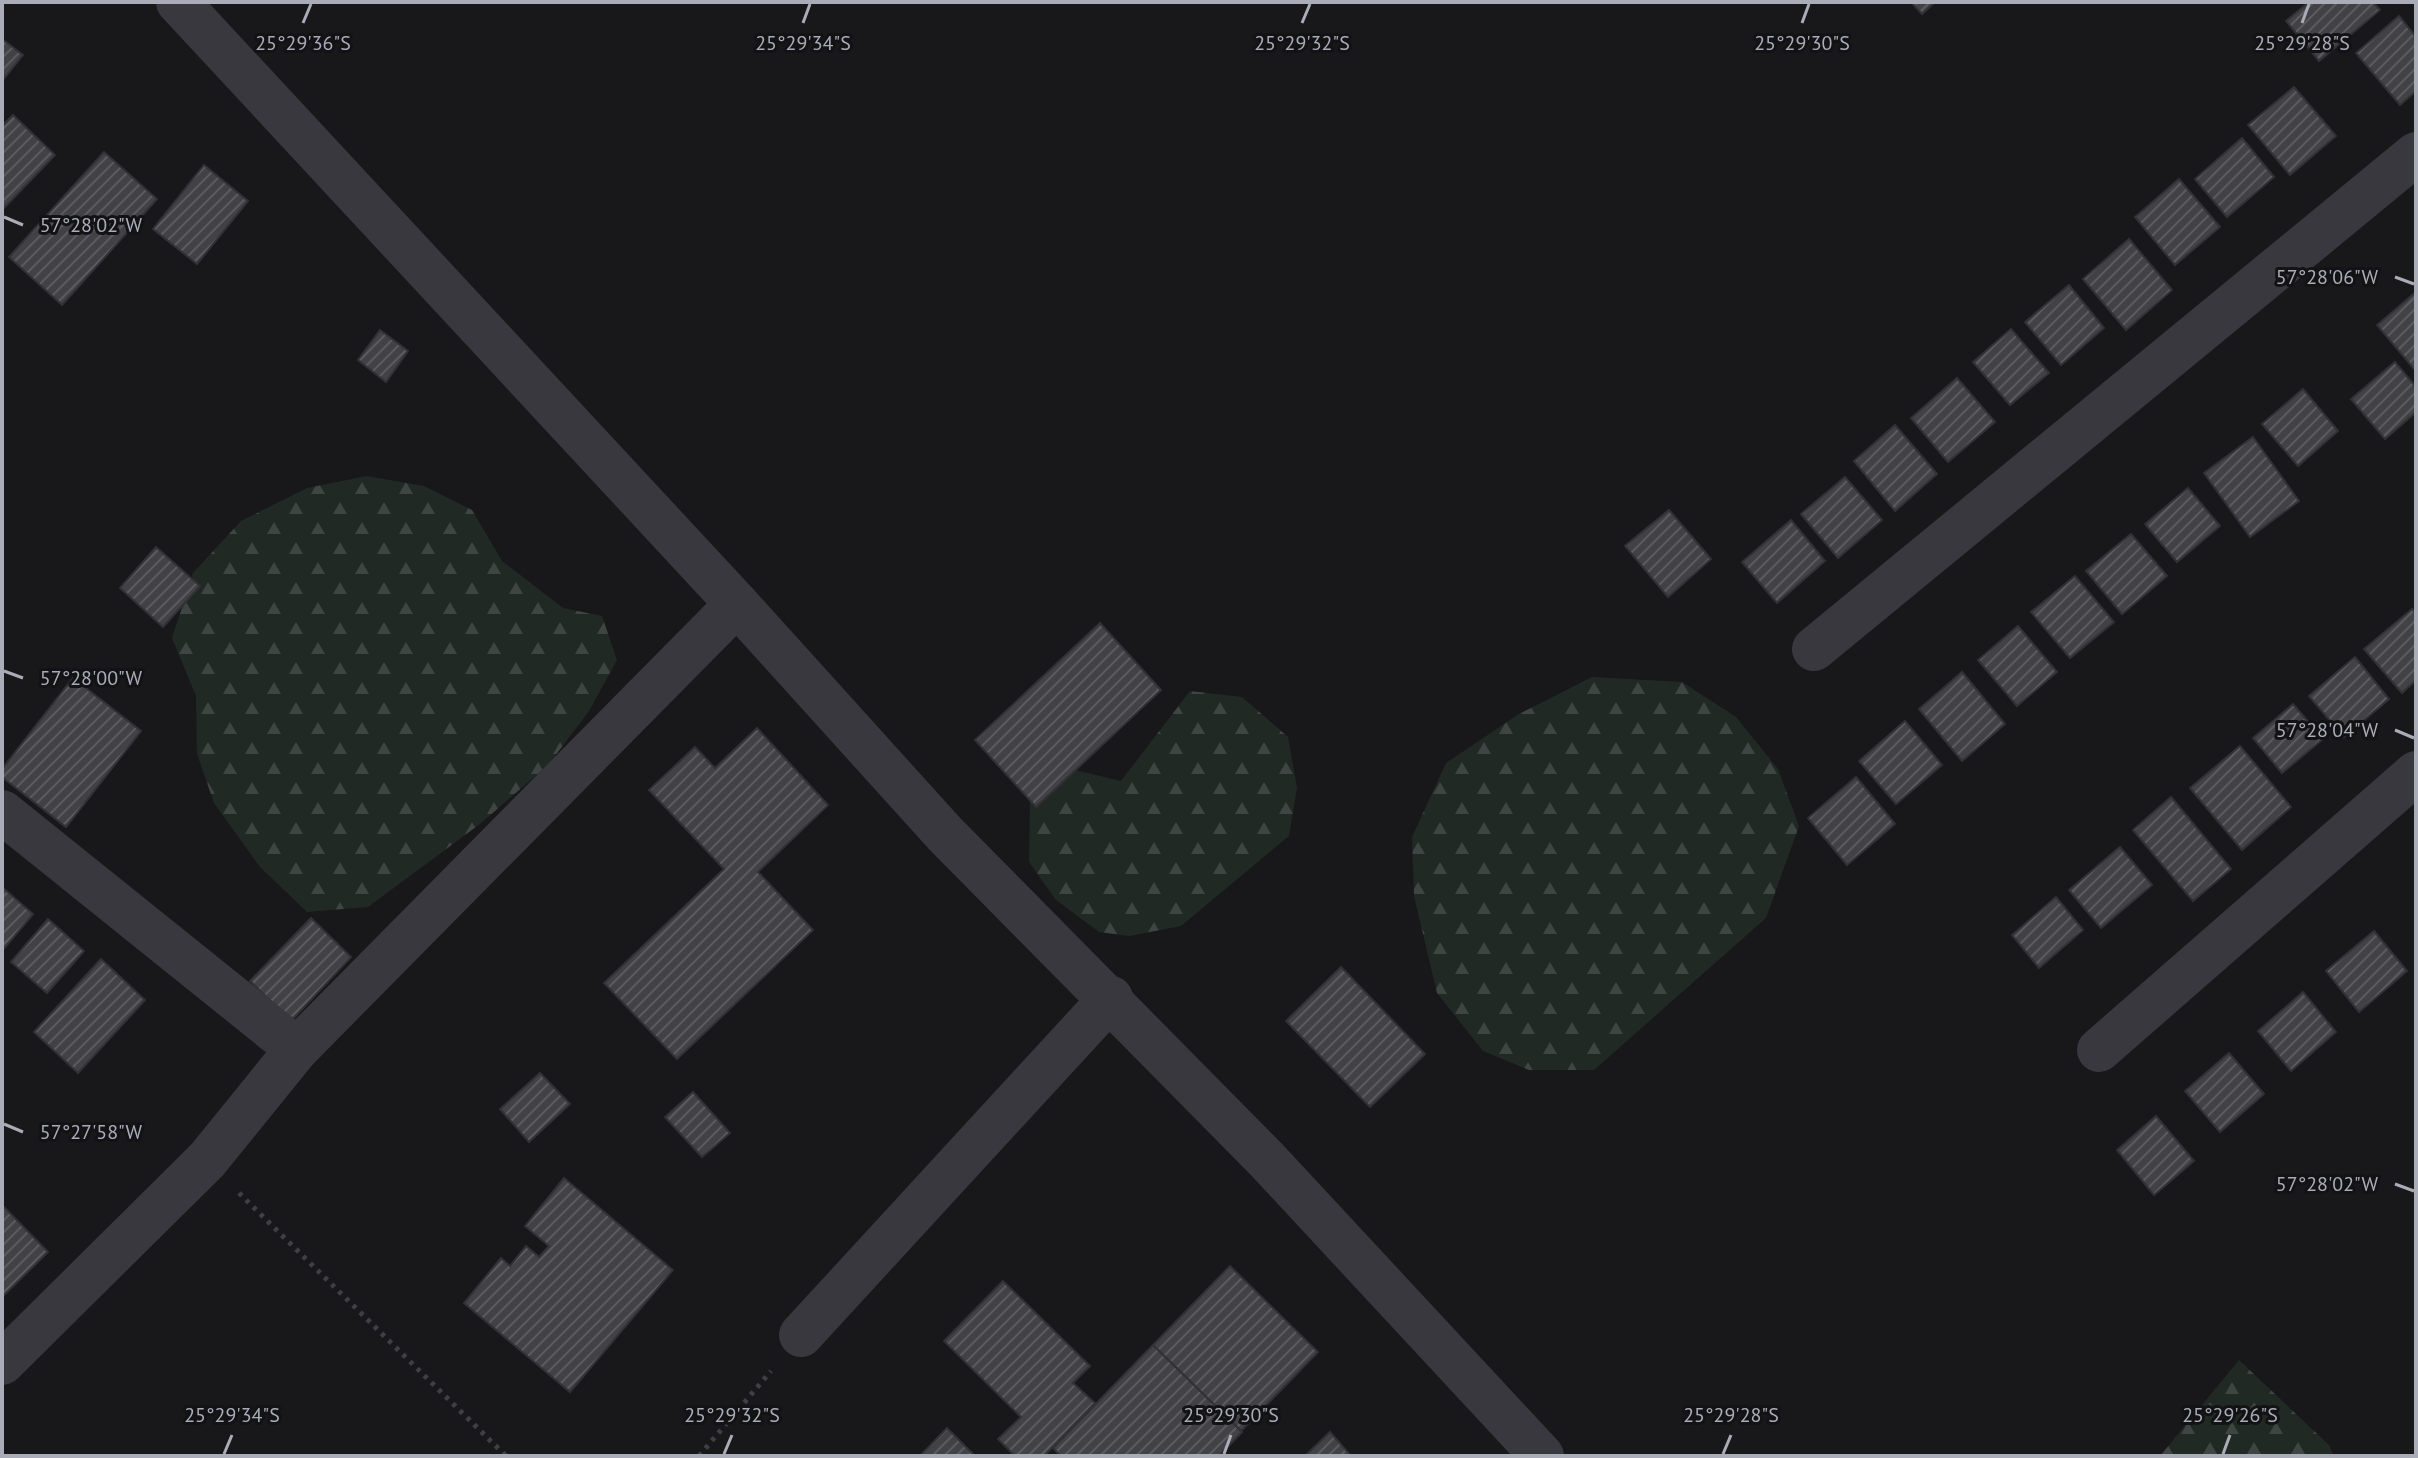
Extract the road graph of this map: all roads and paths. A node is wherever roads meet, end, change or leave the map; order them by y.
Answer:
1 (178, 2) edge
2 (2416, 154) edge
3 (737, 604) junction
4 (1814, 649) dead end
5 (2416, 773) edge
6 (2, 812) edge
7 (1111, 998) junction
8 (297, 1049) junction
9 (2099, 1050) dead end
10 (207, 1160) junction
11 (801, 1335) joint
12 (2, 1363) edge
13 (506, 1456) edge
14 (699, 1456) edge
15 (1542, 1456) edge

1 - 3 street
2 - 4 street
3 - 7 street
3 - 8 street
5 - 9 street
6 - 8 street
7 - 11 street
7 - 15 street
8 - 10 street
10 - 12 street
10 - 13 path
11 - 14 path

